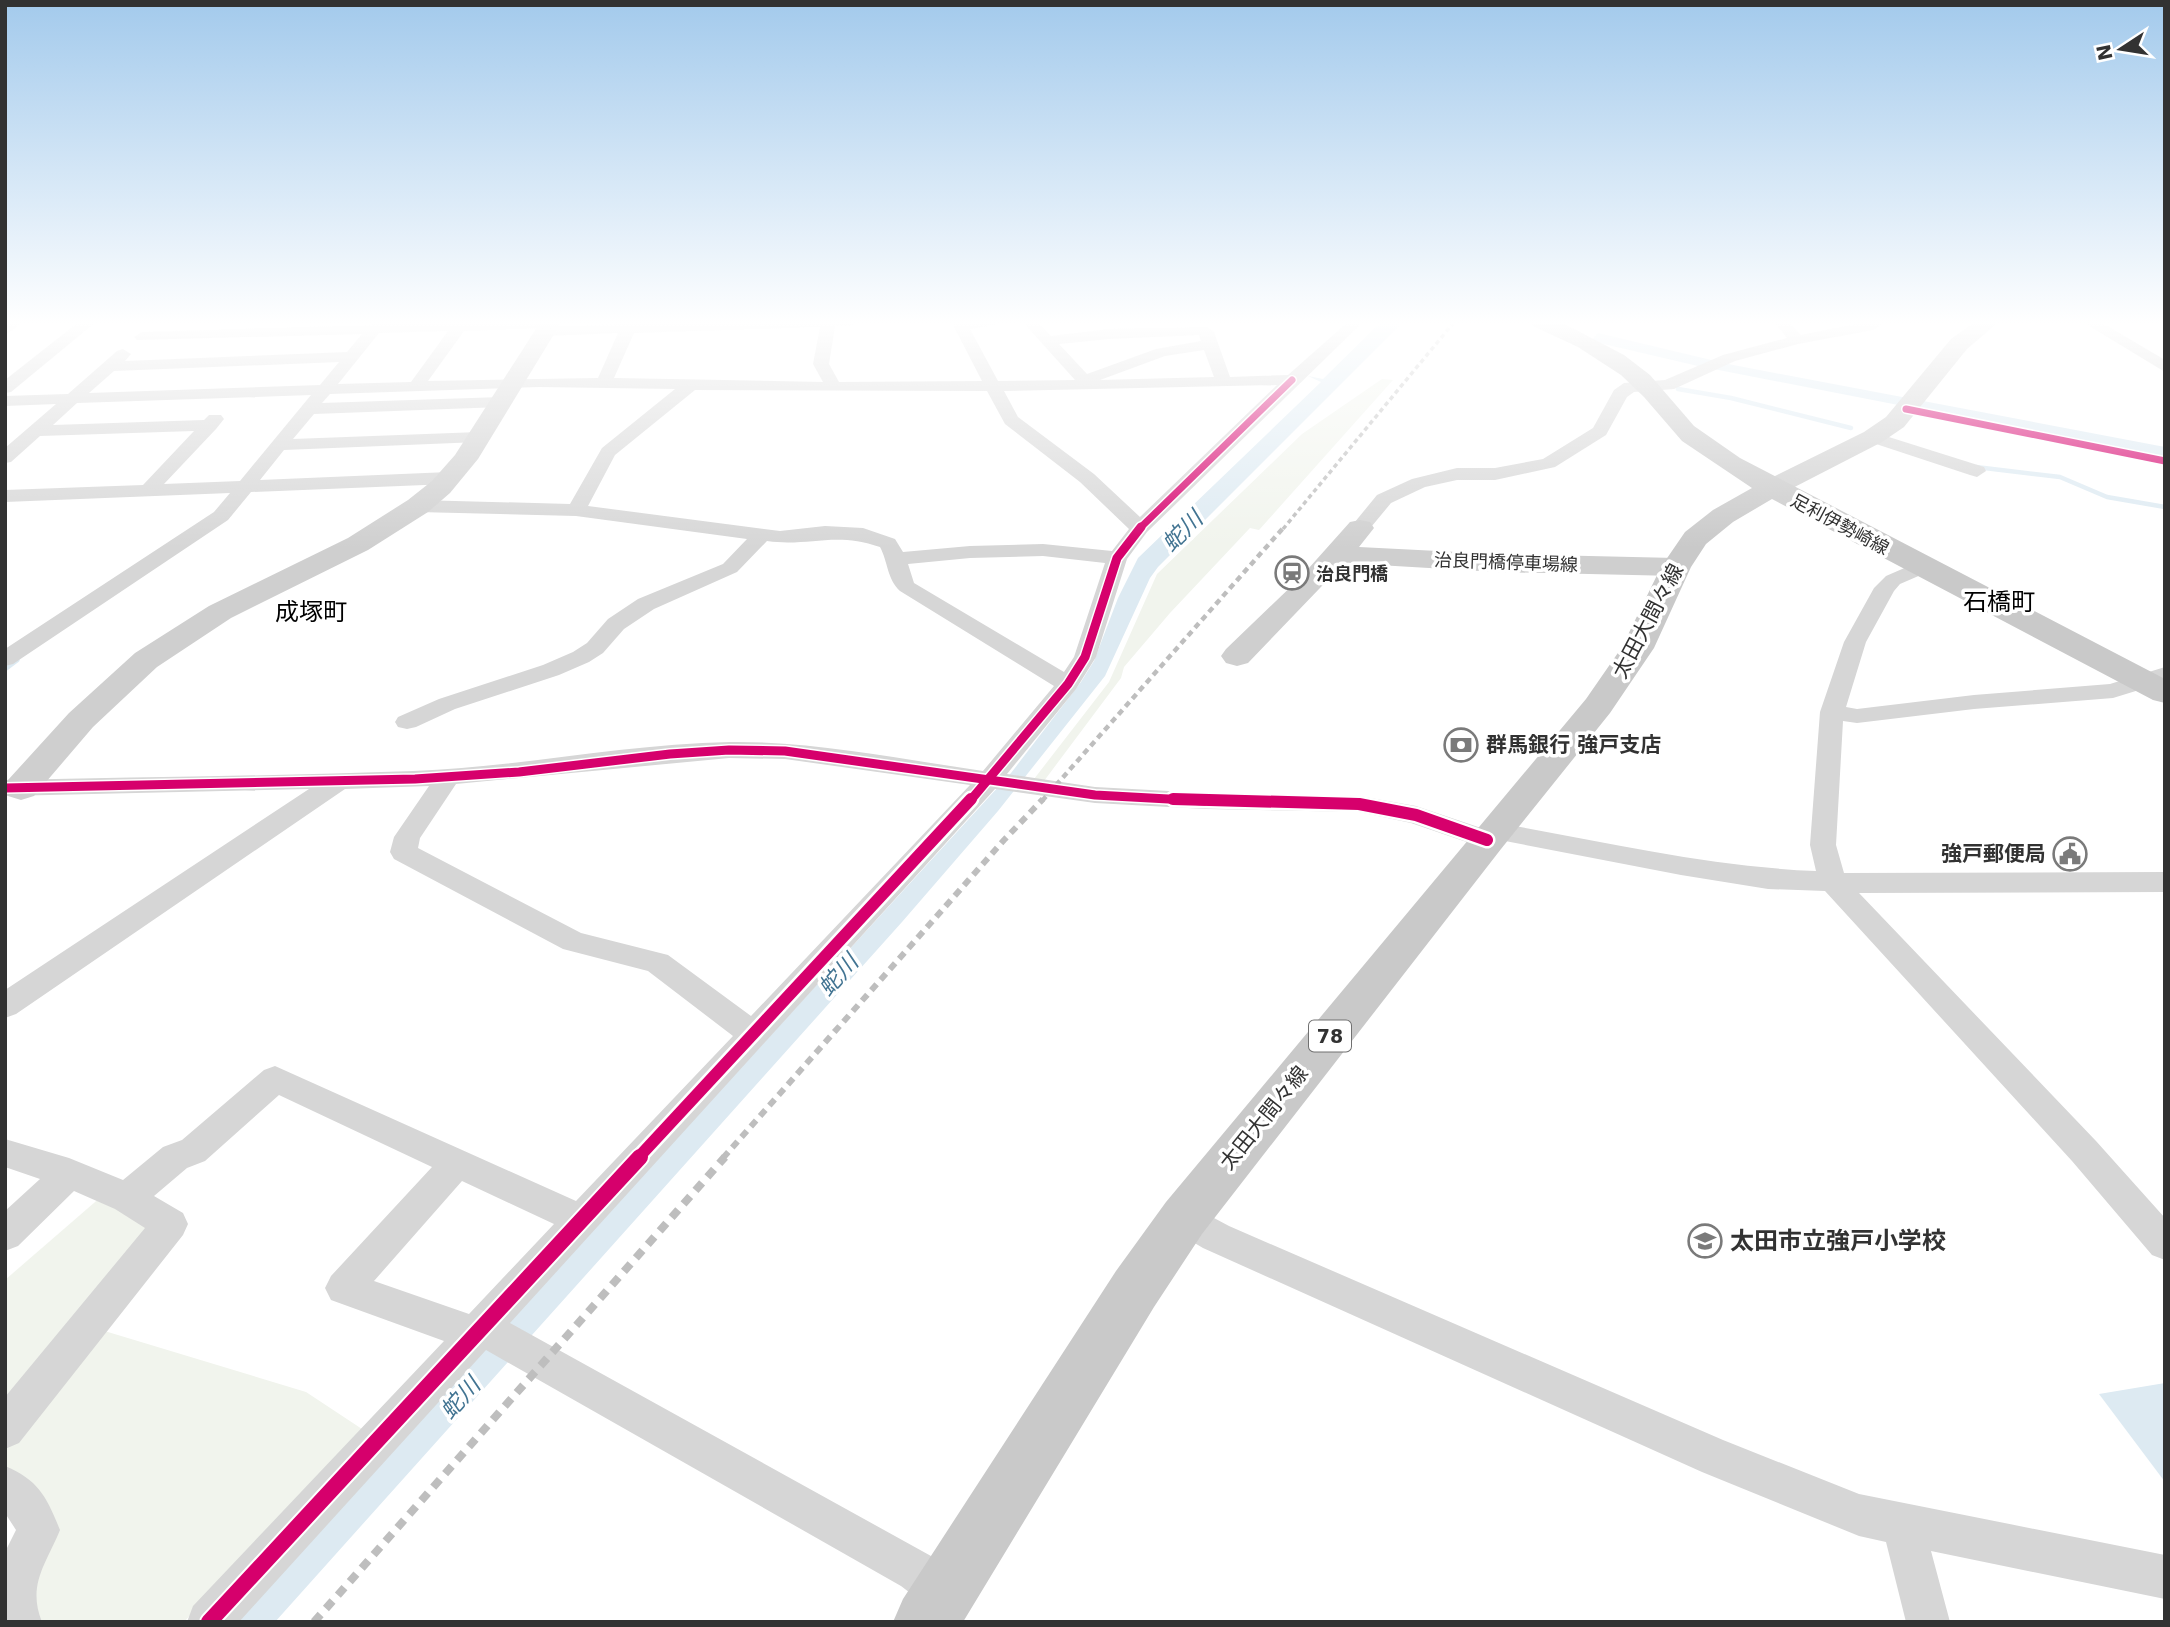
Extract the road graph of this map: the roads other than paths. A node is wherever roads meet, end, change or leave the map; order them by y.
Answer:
1 (74, 397) edge
2 (122, 397) edge
3 (236, 397) edge
4 (319, 397) edge
5 (450, 397) edge
6 (504, 397) edge
7 (676, 397) edge
8 (997, 397) edge
9 (1275, 397) edge
10 (1620, 397) edge
11 (1657, 397) edge
12 (1916, 397) edge
13 (72, 399) junction
14 (5, 401) edge
15 (309, 409) junction
16 (210, 425) junction
17 (36, 431) junction
18 (479, 437) junction
19 (1873, 437) junction
20 (280, 445) junction
21 (5, 458) edge
22 (1977, 471) dead end
23 (449, 478) junction
24 (247, 485) junction
25 (1772, 488) junction
26 (148, 490) junction
27 (5, 496) edge
28 (418, 506) junction
29 (576, 510) junction
30 (1140, 528) junction
31 (1360, 528) joint
32 (762, 535) junction
33 (1337, 554) junction
34 (1117, 558) junction
35 (897, 559) junction
36 (1923, 567) junction
37 (1676, 568) junction
38 (1237, 656) dead end
39 (5, 659) edge
40 (2158, 683) edge
41 (1068, 684) junction
42 (1832, 712) junction
43 (407, 722) dead end
44 (448, 777) junction
45 (993, 780) junction
46 (340, 781) junction
47 (13, 788) edge
48 (1492, 834) junction
49 (1833, 882) junction
50 (2165, 882) edge
51 (5, 1006) edge
52 (755, 1034) junction
53 (5, 1153) edge
54 (458, 1162) junction
55 (69, 1173) junction
56 (127, 1198) junction
57 (1184, 1218) junction
58 (581, 1220) junction
59 (5, 1235) edge
60 (2165, 1244) edge
61 (482, 1331) junction
62 (5, 1429) edge
63 (5, 1486) edge
64 (1903, 1524) junction
65 (2165, 1577) edge
66 (936, 1607) edge
67 (20, 1622) edge
68 (209, 1622) edge
69 (1928, 1622) edge

1 - 13 street
2 - 13 street
3 - 16 street
4 - 15 street
5 - 15 street
6 - 18 street
7 - 29 street
8 - 30 street
9 - 30 street
10 - 31 street
11 - 25 main road, 足利伊勢崎線
12 - 19 street
13 - 14 street
13 - 17 street
15 - 20 street
16 - 17 street
16 - 26 street
17 - 21 street
18 - 20 street
18 - 23 street
19 - 22 street
19 - 25 street
20 - 24 street
23 - 24 street
23 - 28 street
24 - 26 street
24 - 39 street
25 - 36 main road, 足利伊勢崎線
25 - 37 main road, 太田大間々線 / 78
26 - 27 street
28 - 29 street
28 - 47 street
29 - 32 street
30 - 34 street
31 - 33 street
32 - 35 street
32 - 43 street
33 - 37 street, 治良門橋停車場線
33 - 38 street
34 - 35 street
34 - 41 street
35 - 41 street
36 - 40 main road, 足利伊勢崎線
36 - 42 street
37 - 48 main road, 太田大間々線 / 78
40 - 42 street
41 - 45 street
42 - 49 street
44 - 45 street
44 - 46 street
44 - 52 street
45 - 48 street
45 - 52 street
46 - 47 street
46 - 51 street
48 - 49 street
48 - 57 main road, 太田大間々線 / 78
49 - 50 street
49 - 60 street
52 - 58 street
53 - 55 street
54 - 56 street
54 - 58 street
54 - 61 street
55 - 56 street
55 - 59 street
56 - 62 street
57 - 64 street
57 - 66 main road, 太田大間々線 / 78
58 - 61 street
61 - 66 street
61 - 68 street
63 - 67 street
64 - 65 street
64 - 69 street

